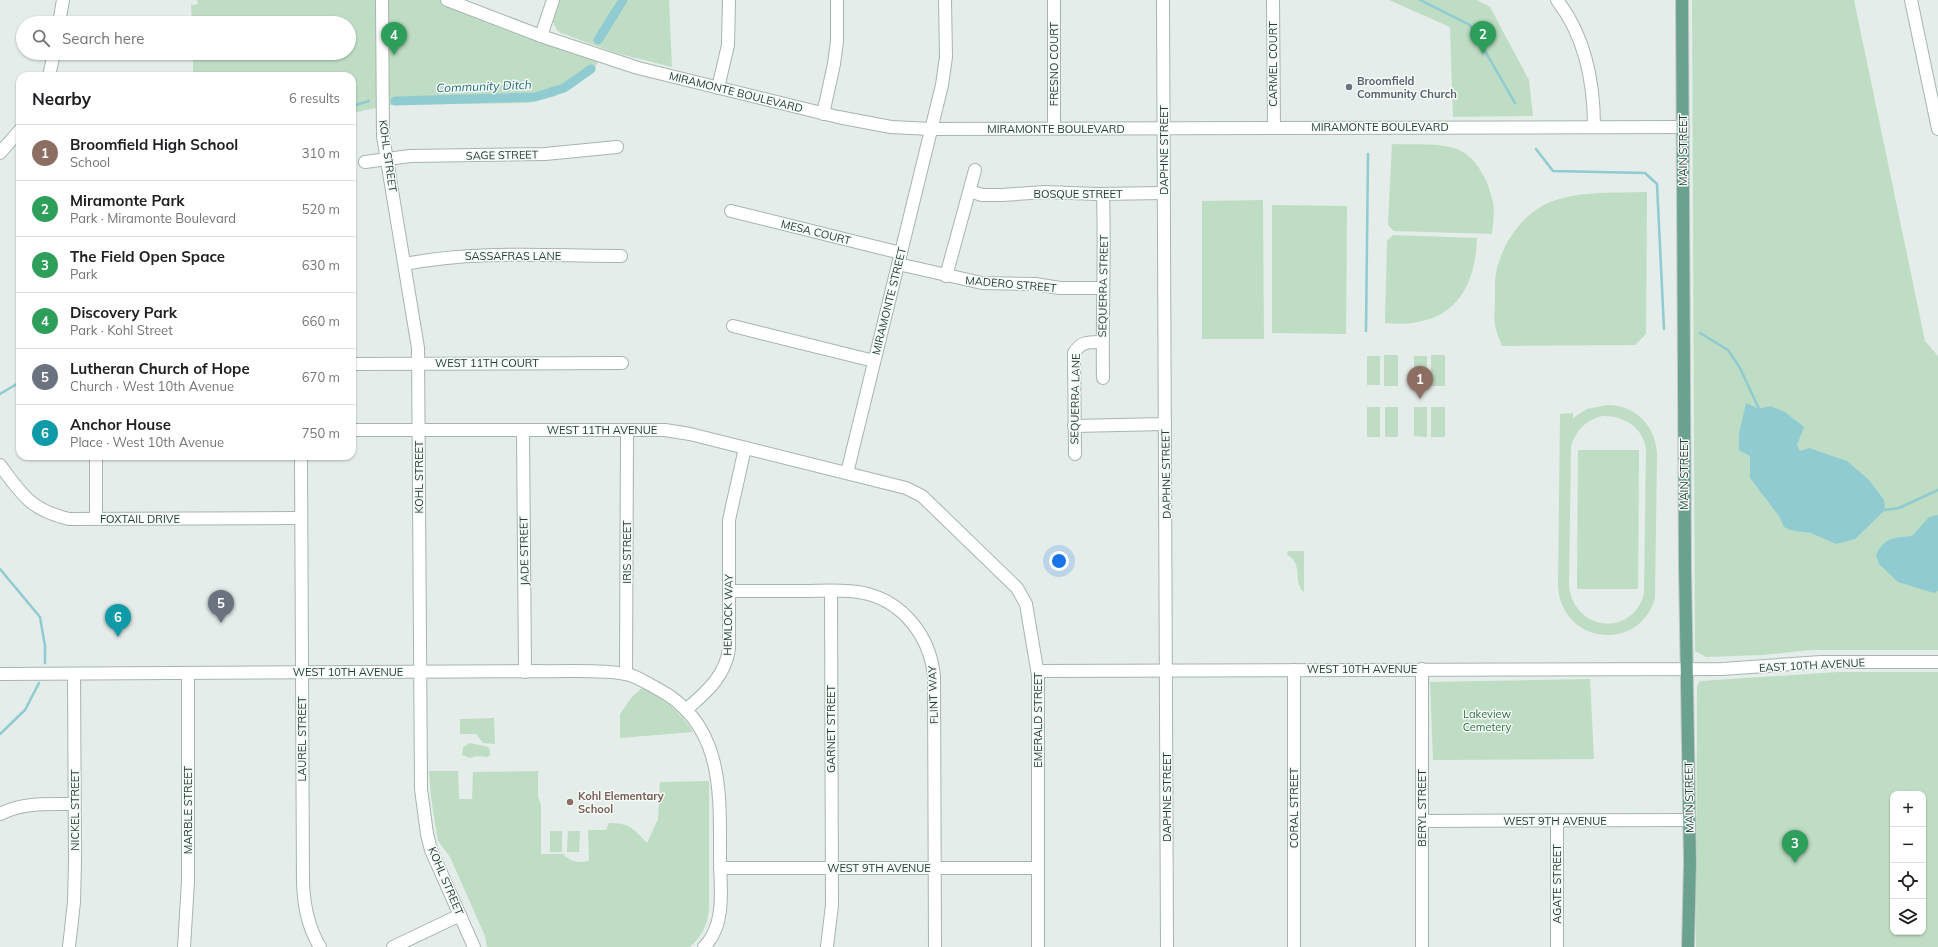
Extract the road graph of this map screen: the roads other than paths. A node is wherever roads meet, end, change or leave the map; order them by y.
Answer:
1 (63, 0) edge
2 (382, 0) edge
3 (447, 0) edge
4 (553, 0) edge
5 (729, 0) edge
6 (837, 0) edge
7 (945, 0) edge
8 (1054, 0) edge
9 (1163, 0) edge
10 (1273, 0) edge
11 (1558, 0) edge
12 (1682, 0) edge
13 (1911, 0) edge
14 (60, 16) edge
15 (541, 36) junction
16 (52, 60) edge
17 (50, 72) edge
18 (718, 88) junction
19 (823, 114) junction
20 (1683, 126) junction
21 (1594, 127) junction
22 (1054, 128) junction
23 (1164, 128) junction
24 (1274, 128) junction
25 (1938, 129) edge
26 (931, 130) junction
27 (16, 135) edge
28 (617, 147) dead end
29 (0, 153) edge
30 (387, 159) junction
31 (364, 162) dead end
32 (974, 170) dead end
33 (970, 191) junction
34 (1164, 193) junction
35 (1104, 194) junction
36 (731, 211) dead end
37 (621, 256) dead end
38 (899, 258) junction
39 (405, 264) junction
40 (946, 276) junction
41 (1102, 288) junction
42 (733, 326) dead end
43 (1102, 342) junction
44 (874, 361) junction
45 (622, 363) dead end
46 (356, 364) edge
47 (418, 364) junction
48 (1103, 378) dead end
49 (1165, 424) junction
50 (1074, 426) junction
51 (356, 430) edge
52 (419, 430) junction
53 (523, 430) junction
54 (627, 430) junction
55 (745, 448) junction
56 (1075, 454) dead end
57 (96, 460) edge
58 (301, 460) edge
59 (0, 465) edge
60 (847, 473) junction
61 (301, 518) junction
62 (96, 519) junction
63 (730, 591) junction
64 (831, 591) junction
65 (1938, 662) edge
66 (1422, 669) junction
67 (1686, 669) junction
68 (1166, 670) junction
69 (1294, 670) junction
70 (1038, 671) junction
71 (420, 672) junction
72 (525, 672) junction
73 (188, 673) junction
74 (302, 673) junction
75 (0, 674) edge
76 (74, 674) junction
77 (626, 674) junction
78 (686, 710) junction
79 (74, 804) junction
80 (0, 814) edge
81 (1689, 820) junction
82 (1422, 821) junction
83 (1557, 821) junction
84 (720, 868) junction
85 (832, 868) junction
86 (935, 868) junction
87 (1038, 868) junction
88 (460, 915) junction
89 (69, 947) edge
90 (184, 947) edge
91 (320, 947) edge
92 (393, 947) edge
93 (474, 947) edge
94 (704, 947) edge
95 (827, 947) edge
96 (935, 947) edge
97 (1038, 947) edge
98 (1167, 947) edge
99 (1294, 947) edge
100 (1422, 947) edge
101 (1557, 947) edge
102 (1688, 947) edge

1 - 14 street
2 - 30 street, KOHL STREET
3 - 15 street, MIRAMONTE BOULEVARD
4 - 15 street
5 - 18 street
6 - 19 street
7 - 26 street, MIRAMONTE STREET
8 - 22 street, FRESNO COURT
9 - 23 street, DAPHNE STREET
10 - 24 street, CARMEL COURT
11 - 21 street
12 - 20 main road, MAIN STREET
13 - 25 street
15 - 18 street, MIRAMONTE BOULEVARD
16 - 17 street
18 - 19 street, MIRAMONTE BOULEVARD
19 - 26 street, MIRAMONTE BOULEVARD
20 - 21 street, MIRAMONTE BOULEVARD
20 - 67 main road, MAIN STREET
21 - 24 street, MIRAMONTE BOULEVARD
22 - 23 street, MIRAMONTE BOULEVARD
22 - 26 street, MIRAMONTE BOULEVARD
23 - 24 street, MIRAMONTE BOULEVARD
23 - 34 street, DAPHNE STREET
26 - 38 street, MIRAMONTE STREET
27 - 29 street
28 - 30 street, SAGE STREET
30 - 31 street, SAGE STREET
30 - 39 street, KOHL STREET
32 - 33 street
33 - 35 street, BOSQUE STREET
33 - 40 street
34 - 35 street, BOSQUE STREET
34 - 49 street, DAPHNE STREET
35 - 41 street, SEQUERRA STREET
36 - 38 street, MESA COURT
37 - 39 street, SASSAFRAS LANE
38 - 40 street, MADERO STREET
38 - 44 street, MIRAMONTE STREET
39 - 47 street, KOHL STREET
40 - 41 street, MADERO STREET
41 - 43 street, SEQUERRA STREET
42 - 44 street
43 - 48 street, SEQUERRA STREET
43 - 50 street, SEQUERRA LANE
44 - 60 street, MIRAMONTE STREET
45 - 47 street, WEST 11TH COURT
46 - 47 street, WEST 11TH COURT
47 - 52 street, KOHL STREET
49 - 50 street
49 - 68 street, DAPHNE STREET
50 - 56 street, SEQUERRA LANE
51 - 52 street, WEST 11TH AVENUE
52 - 53 street, WEST 11TH AVENUE
52 - 71 street, KOHL STREET
53 - 54 street, WEST 11TH AVENUE
53 - 72 street, JADE STREET
54 - 55 street, WEST 11TH AVENUE
54 - 77 street, IRIS STREET
55 - 60 street, WEST 11TH AVENUE
55 - 63 street, HEMLOCK WAY
57 - 62 street
58 - 61 street, LAUREL STREET
59 - 62 street, FOXTAIL DRIVE
60 - 70 street, EMERALD STREET
61 - 62 street, FOXTAIL DRIVE
61 - 74 street, LAUREL STREET
63 - 64 street, FLINT WAY
63 - 78 street, HEMLOCK WAY
64 - 85 street, GARNET STREET
64 - 86 street, FLINT WAY
65 - 67 street, EAST 10TH AVENUE
66 - 67 street, WEST 10TH AVENUE
66 - 69 street, WEST 10TH AVENUE
66 - 82 street, BERYL STREET
67 - 81 main road, MAIN STREET
68 - 69 street, WEST 10TH AVENUE
68 - 70 street, WEST 10TH AVENUE
68 - 98 street, DAPHNE STREET
69 - 99 street, CORAL STREET
70 - 87 street, EMERALD STREET
71 - 72 street, WEST 10TH AVENUE
71 - 74 street, WEST 10TH AVENUE
71 - 88 street, KOHL STREET
72 - 77 street, WEST 10TH AVENUE
73 - 74 street, WEST 10TH AVENUE
73 - 76 street, WEST 10TH AVENUE
73 - 90 street, MARBLE STREET
74 - 91 street, LAUREL STREET
75 - 76 street, WEST 10TH AVENUE
76 - 79 street, NICKEL STREET
77 - 78 street, WEST 10TH AVENUE
78 - 84 street
79 - 80 street
79 - 89 street, NICKEL STREET
81 - 83 street, WEST 9TH AVENUE
81 - 102 main road, MAIN STREET
82 - 83 street, WEST 9TH AVENUE
82 - 100 street, BERYL STREET
83 - 101 street, AGATE STREET
84 - 85 street, WEST 9TH AVENUE
84 - 94 street
85 - 86 street, WEST 9TH AVENUE
85 - 95 street, GARNET STREET
86 - 87 street, WEST 9TH AVENUE
86 - 96 street, FLINT WAY
87 - 97 street, EMERALD STREET
88 - 92 street
88 - 93 street, KOHL STREET

